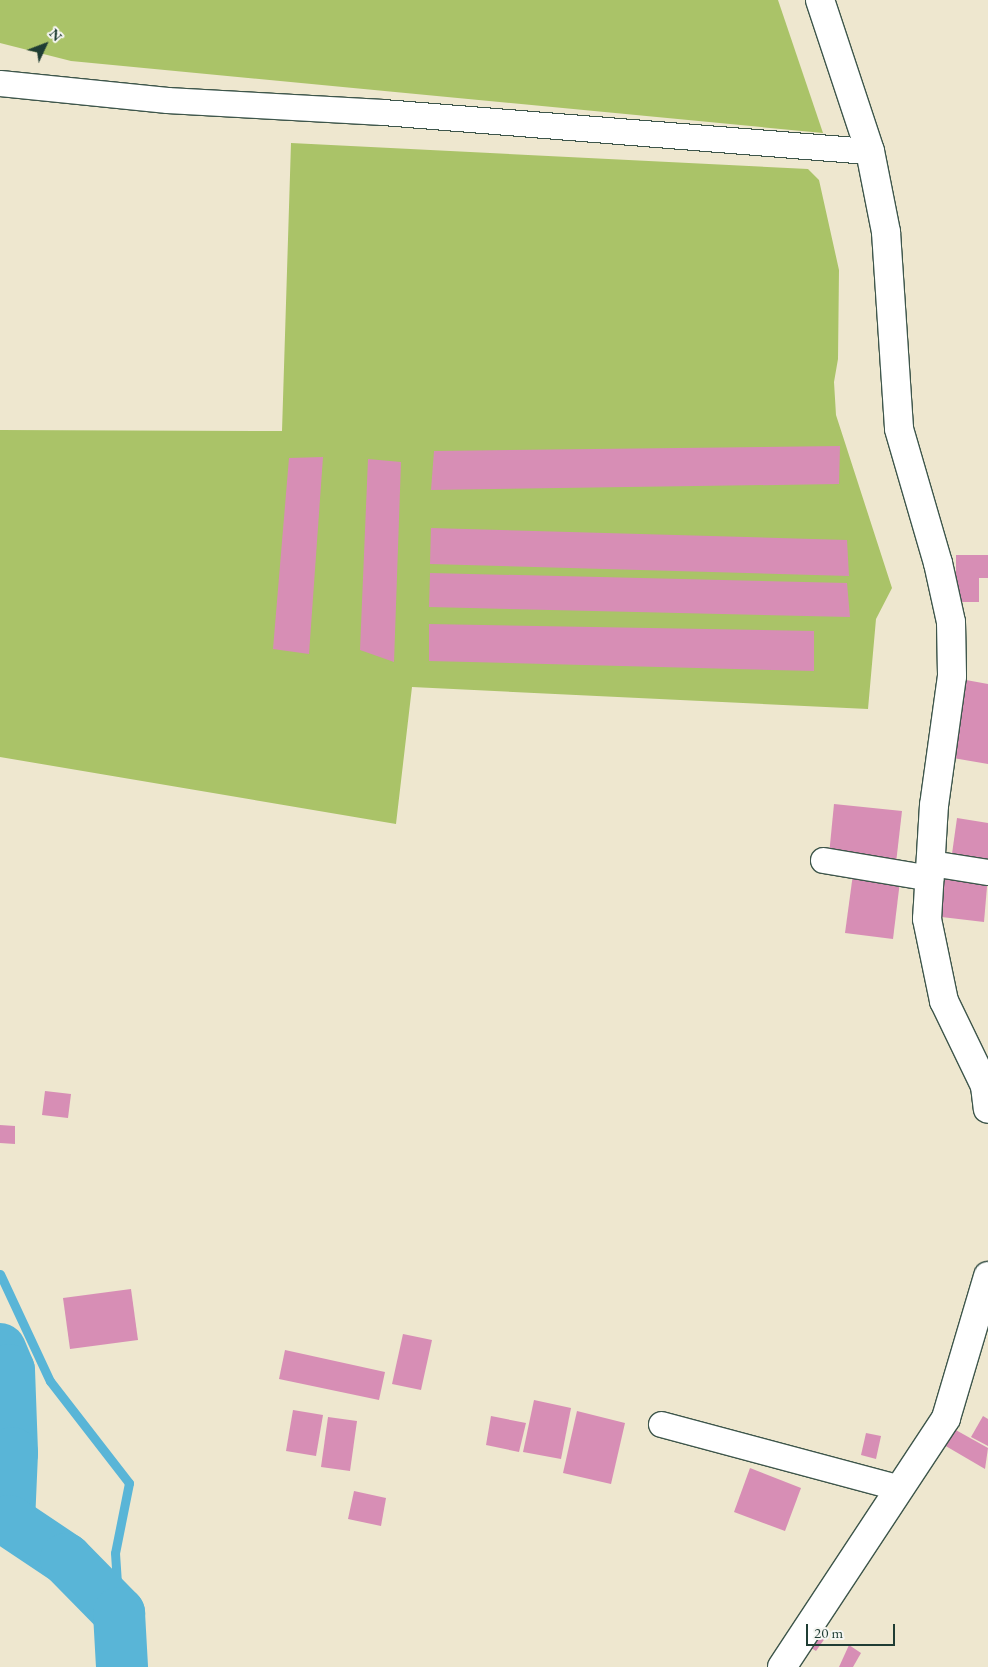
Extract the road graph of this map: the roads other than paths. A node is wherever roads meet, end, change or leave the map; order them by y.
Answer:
1 (820, 0) edge
2 (0, 83) edge
3 (870, 151) junction
4 (823, 860) dead end
5 (930, 871) junction
6 (988, 872) edge
7 (988, 1108) edge
8 (988, 1276) edge
9 (661, 1424) dead end
10 (900, 1488) junction
11 (782, 1667) edge

1 - 3 street
2 - 3 street
3 - 5 street
4 - 5 street
5 - 6 street
5 - 7 street
8 - 10 street
9 - 10 street
10 - 11 street

